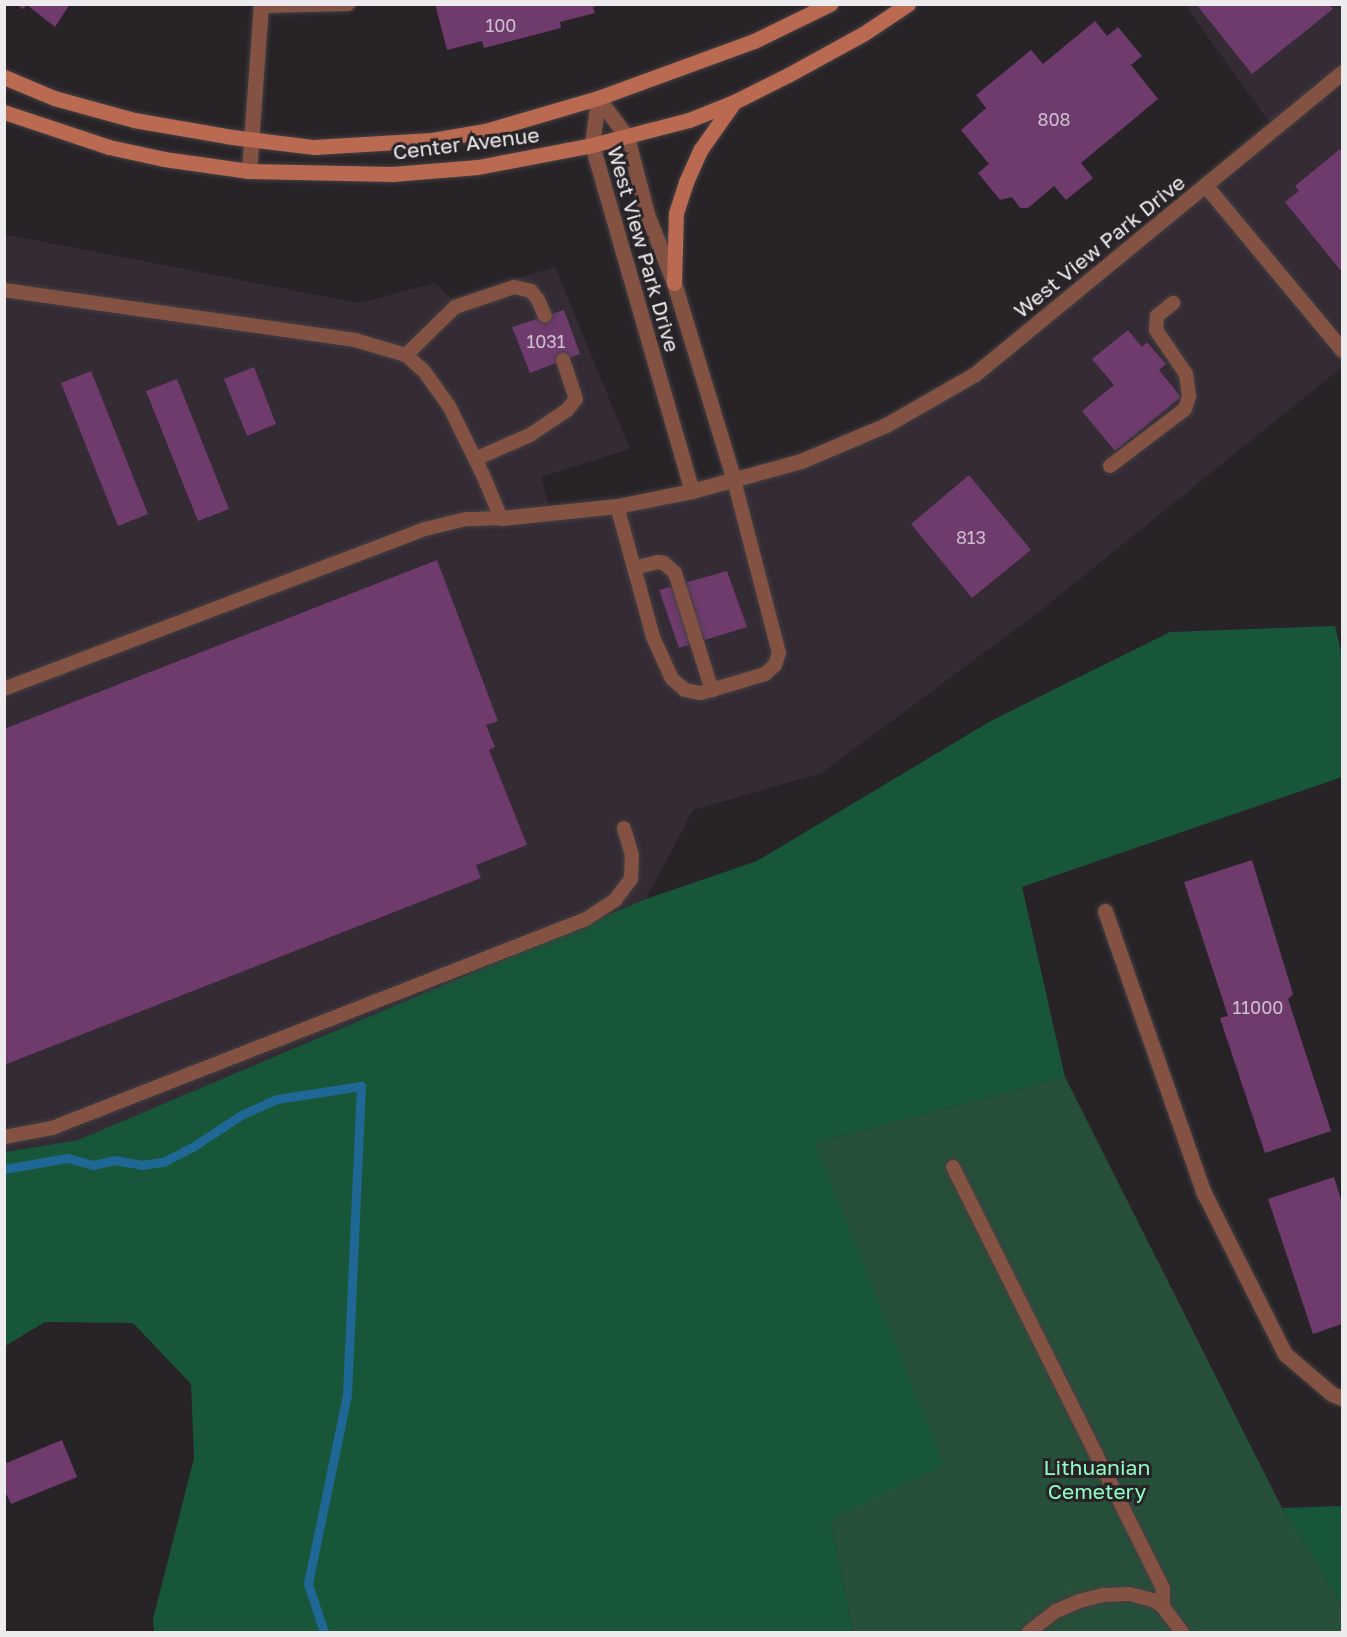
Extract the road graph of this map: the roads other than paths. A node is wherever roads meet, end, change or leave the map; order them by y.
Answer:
1 (348, 4) edge
2 (830, 4) edge
3 (908, 4) edge
4 (261, 5) edge
5 (4, 77) edge
6 (1341, 77) edge
7 (598, 98) junction
8 (734, 102) junction
9 (4, 112) edge
10 (627, 137) junction
11 (251, 140) junction
12 (592, 145) junction
13 (249, 171) junction
14 (1206, 186) junction
15 (674, 283) junction
16 (4, 290) edge
17 (1173, 303) dead end
18 (545, 316) dead end
19 (1342, 350) edge
20 (406, 354) junction
21 (563, 360) dead end
22 (475, 459) junction
23 (1110, 466) dead end
24 (735, 480) junction
25 (692, 491) junction
26 (617, 506) junction
27 (501, 518) junction
28 (634, 568) junction
29 (4, 689) edge
30 (712, 690) junction
31 (624, 828) dead end
32 (1105, 911) dead end
33 (4, 1137) edge
34 (953, 1167) dead end
35 (1342, 1398) edge
36 (1163, 1607) junction
37 (1029, 1632) edge
38 (1182, 1632) edge

1 - 4 lane
2 - 7 street, Center Avenue
3 - 8 street, Center Avenue
4 - 11 street
5 - 11 street, Center Avenue
6 - 14 street, West View Park Drive
7 - 10 street, West View Park Drive
7 - 11 street, Center Avenue
7 - 12 street, West View Park Drive
8 - 10 street, Center Avenue
8 - 15 street
9 - 13 street, Center Avenue
10 - 12 street, Center Avenue
10 - 15 street, West View Park Drive
11 - 13 street
12 - 13 street, Center Avenue
12 - 25 street, West View Park Drive
14 - 19 street
14 - 24 street, West View Park Drive
15 - 24 street, West View Park Drive
16 - 20 lane
17 - 23 lane
18 - 20 lane
20 - 22 lane
21 - 22 lane
22 - 27 lane
24 - 25 street, West View Park Drive
24 - 30 lane
25 - 26 street, West View Park Drive
26 - 27 street, West View Park Drive
26 - 28 lane
27 - 29 lane
28 - 30 lane
28 - 30 lane
31 - 33 lane
32 - 35 street
34 - 36 lane
36 - 37 lane
36 - 38 lane

